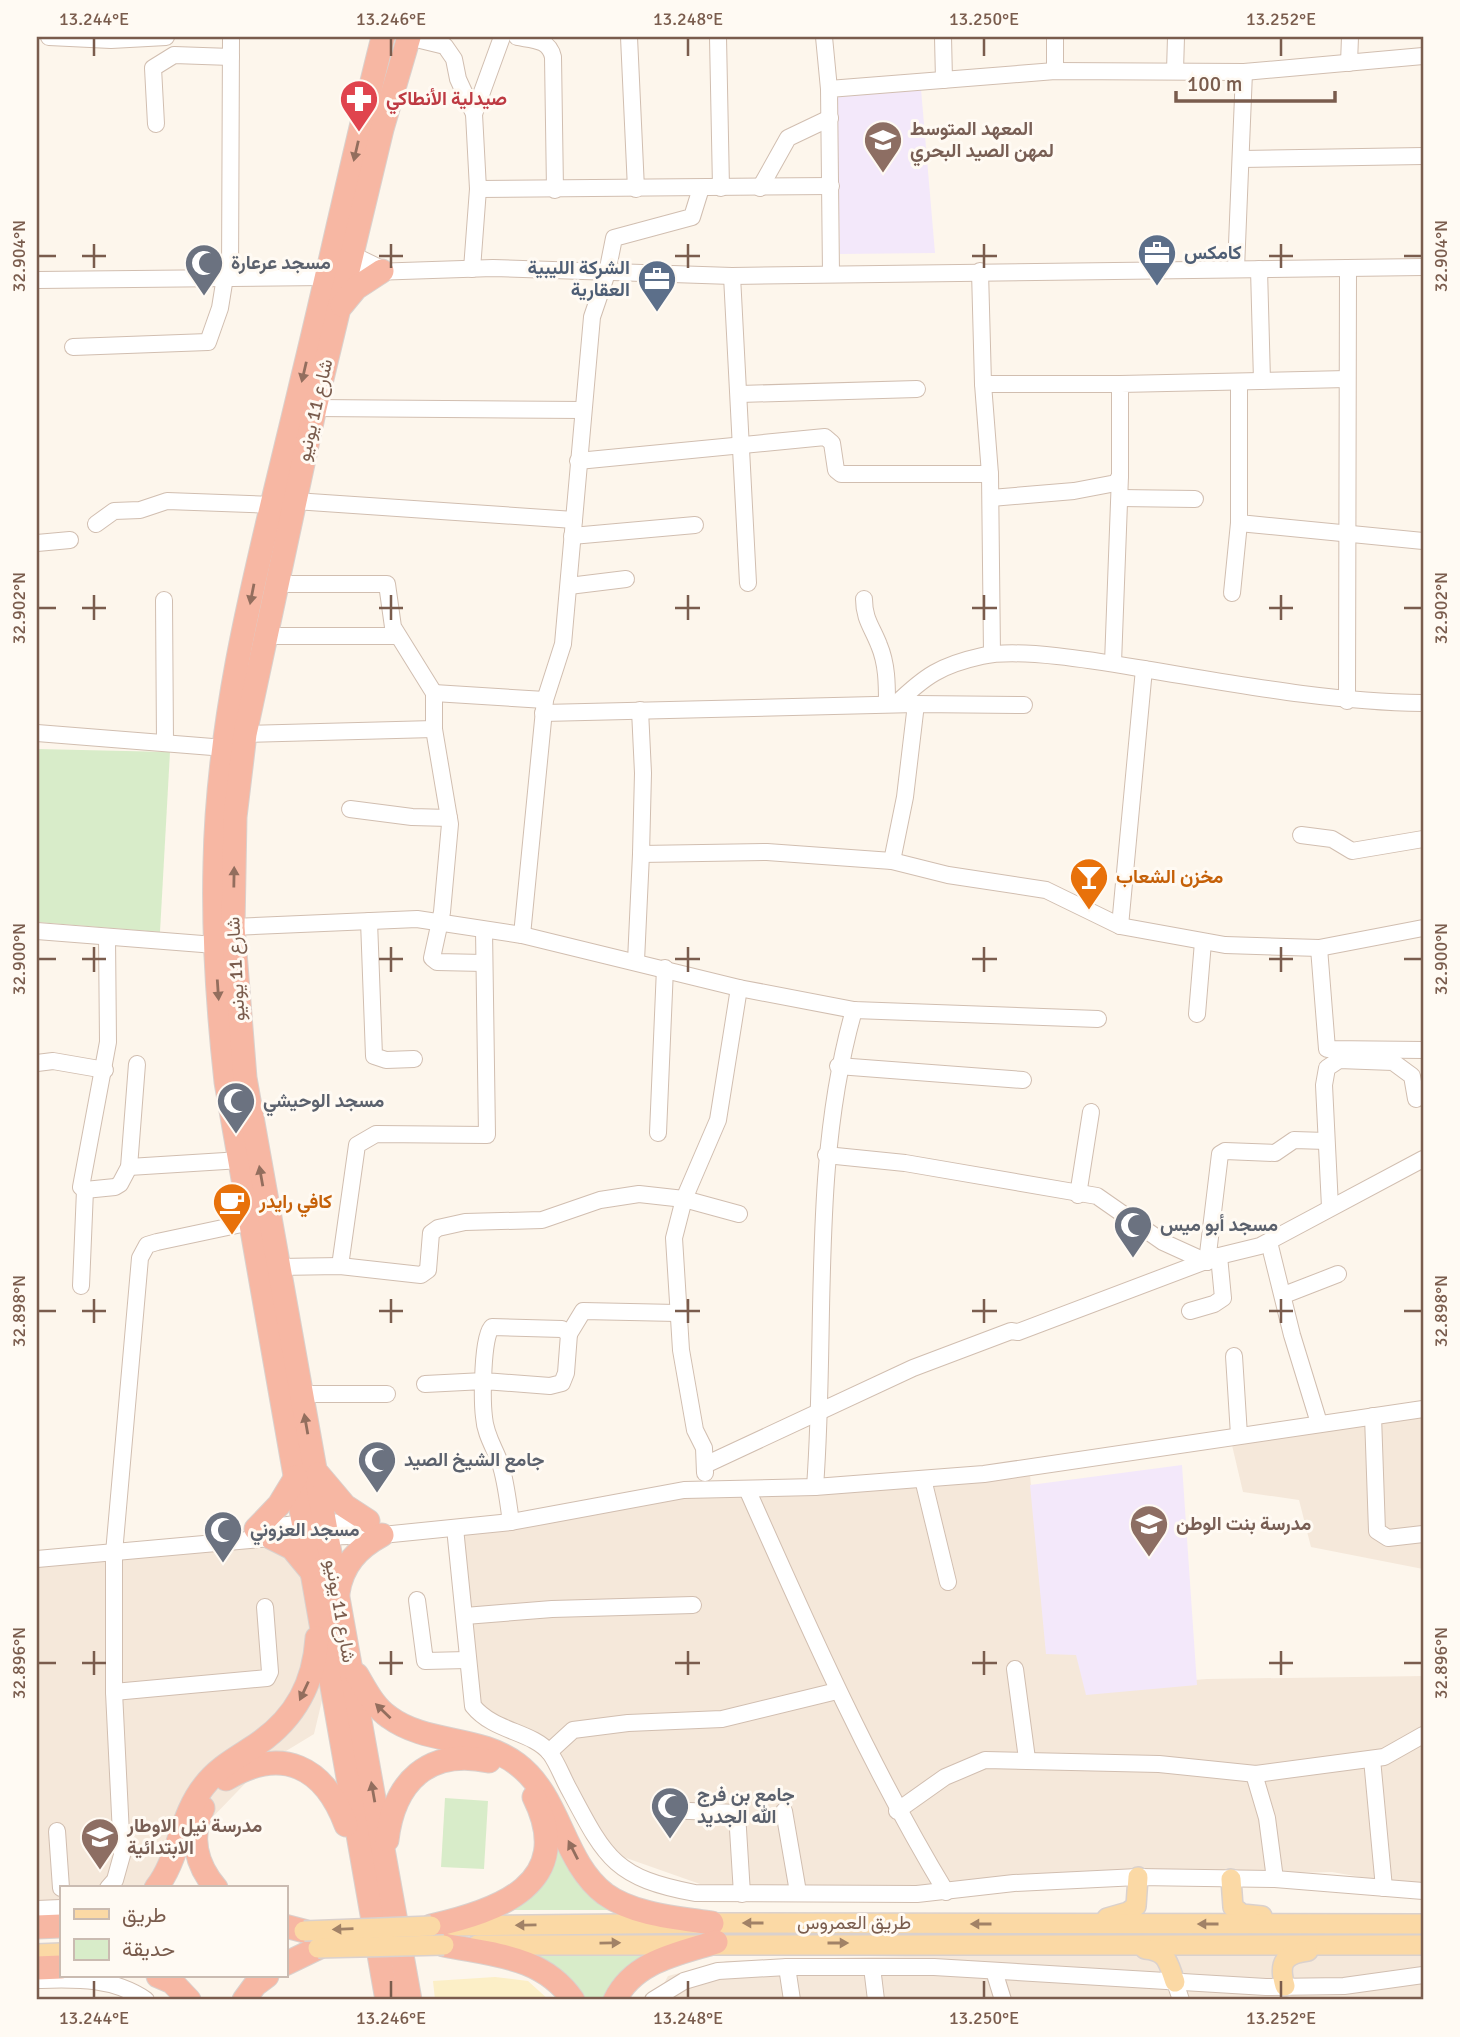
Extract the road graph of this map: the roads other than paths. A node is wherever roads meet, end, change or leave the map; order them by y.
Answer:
1 (49, 37) edge
2 (166, 37) edge
3 (231, 37) edge
4 (383, 37) edge
5 (409, 37) edge
6 (502, 37) edge
7 (517, 37) edge
8 (629, 37) edge
9 (718, 37) edge
10 (824, 37) edge
11 (943, 37) edge
12 (1055, 37) edge
13 (1176, 37) edge
14 (1350, 37) edge
15 (545, 40) edge
16 (174, 55) junction
17 (1423, 56) edge
18 (231, 57) junction
19 (1349, 63) junction
20 (1055, 71) junction
21 (1175, 71) junction
22 (1244, 72) junction
23 (944, 80) junction
24 (829, 89) junction
25 (474, 114) junction
26 (830, 118) junction
27 (156, 124) dead end
28 (1423, 156) edge
29 (1241, 159) junction
30 (831, 186) junction
31 (702, 188) junction
32 (721, 188) junction
33 (760, 188) junction
34 (478, 189) junction
35 (636, 189) junction
36 (555, 190) junction
37 (358, 227) junction
38 (351, 262) junction
39 (1423, 267) edge
40 (1348, 268) junction
41 (382, 269) junction
42 (471, 269) junction
43 (1237, 269) junction
44 (1259, 269) junction
45 (980, 271) junction
46 (607, 273) junction
47 (831, 274) junction
48 (228, 276) junction
49 (327, 276) junction
50 (733, 276) junction
51 (37, 280) edge
52 (338, 311) junction
53 (73, 347) dead end
54 (1348, 379) junction
55 (1262, 381) junction
56 (1239, 382) junction
57 (983, 384) junction
58 (1120, 384) junction
59 (917, 389) dead end
60 (740, 394) junction
61 (316, 408) junction
62 (583, 410) junction
63 (743, 443) junction
64 (578, 461) junction
65 (990, 474) junction
66 (1121, 476) junction
67 (990, 498) junction
68 (1120, 498) junction
69 (1195, 499) dead end
70 (284, 503) junction
71 (1239, 523) junction
72 (96, 524) dead end
73 (695, 524) dead end
74 (573, 528) junction
75 (1346, 533) junction
76 (70, 540) dead end
77 (1423, 541) edge
78 (37, 543) edge
79 (272, 550) junction
80 (625, 579) dead end
81 (748, 583) dead end
82 (276, 584) junction
83 (569, 586) junction
84 (1232, 593) dead end
85 (863, 599) dead end
86 (164, 600) dead end
87 (264, 636) junction
88 (396, 636) junction
89 (992, 654) junction
90 (1113, 663) junction
91 (1144, 669) junction
92 (434, 693) junction
93 (1347, 701) junction
94 (1423, 703) edge
95 (891, 704) junction
96 (916, 704) junction
97 (1024, 705) dead end
98 (544, 706) junction
99 (640, 710) junction
100 (433, 729) junction
101 (37, 733) edge
102 (245, 734) junction
103 (165, 743) junction
104 (225, 748) junction
105 (350, 808) dead end
106 (449, 818) junction
107 (1301, 835) dead end
108 (1423, 839) edge
109 (641, 854) junction
110 (892, 861) junction
111 (369, 922) junction
112 (439, 923) junction
113 (1121, 926) junction
114 (233, 927) junction
115 (1423, 928) edge
116 (484, 930) junction
117 (37, 931) edge
118 (522, 935) junction
119 (107, 937) junction
120 (1203, 942) junction
121 (215, 945) junction
122 (1319, 948) junction
123 (636, 961) junction
124 (484, 963) junction
125 (665, 968) junction
126 (739, 988) junction
127 (854, 1010) junction
128 (1197, 1014) dead end
129 (1098, 1018) dead end
130 (1423, 1050) edge
131 (232, 1051) junction
132 (414, 1059) dead end
133 (37, 1063) edge
134 (137, 1064) dead end
135 (838, 1066) junction
136 (105, 1070) junction
137 (1023, 1080) dead end
138 (1416, 1099) dead end
139 (1091, 1112) dead end
140 (658, 1133) dead end
141 (1326, 1141) junction
142 (826, 1155) junction
143 (1423, 1159) edge
144 (240, 1160) junction
145 (128, 1167) junction
146 (85, 1190) junction
147 (1078, 1195) junction
148 (684, 1199) junction
149 (1330, 1207) junction
150 (740, 1214) dead end
151 (251, 1222) junction
152 (1269, 1242) junction
153 (1213, 1259) junction
154 (340, 1266) junction
155 (278, 1267) junction
156 (1338, 1274) dead end
157 (82, 1286) dead end
158 (1284, 1295) junction
159 (1190, 1311) dead end
160 (677, 1313) junction
161 (569, 1334) junction
162 (1234, 1356) dead end
163 (484, 1381) junction
164 (425, 1384) dead end
165 (301, 1394) junction
166 (387, 1394) dead end
167 (1423, 1409) edge
168 (820, 1413) junction
169 (1373, 1416) junction
170 (1319, 1423) junction
171 (1239, 1435) junction
172 (705, 1465) junction
173 (305, 1472) junction
174 (923, 1479) junction
175 (815, 1487) junction
176 (747, 1489) junction
177 (706, 1490) junction
178 (511, 1522) junction
179 (375, 1528) junction
180 (455, 1528) junction
181 (315, 1530) junction
182 (264, 1533) junction
183 (1423, 1534) edge
184 (114, 1553) junction
185 (37, 1559) edge
186 (313, 1575) junction
187 (948, 1582) dead end
188 (328, 1600) junction
189 (417, 1600) dead end
190 (693, 1605) dead end
191 (265, 1607) dead end
192 (465, 1616) junction
193 (467, 1660) junction
194 (349, 1662) junction
195 (1015, 1669) dead end
196 (837, 1691) junction
197 (114, 1692) junction
198 (1423, 1735) edge
199 (549, 1752) junction
200 (1027, 1759) junction
201 (1372, 1759) junction
202 (1254, 1774) junction
203 (666, 1811) dead end
204 (784, 1811) dead end
205 (897, 1811) junction
206 (57, 1831) dead end
207 (385, 1861) junction
208 (362, 1869) junction
209 (1138, 1877) junction
210 (1231, 1879) junction
211 (1275, 1879) junction
212 (61, 1886) edge
213 (110, 1886) edge
214 (157, 1886) edge
215 (214, 1886) edge
216 (1384, 1888) junction
217 (1423, 1891) edge
218 (798, 1892) junction
219 (946, 1892) junction
220 (742, 1894) junction
221 (37, 1909) edge
222 (60, 1909) edge
223 (1361, 1923) junction
224 (1423, 1924) edge
225 (60, 1926) edge
226 (37, 1927) edge
227 (714, 1933) junction
228 (1083, 1933) junction
229 (298, 1934) edge
230 (438, 1936) junction
231 (37, 1937) edge
232 (60, 1937) edge
233 (1359, 1945) junction
234 (1423, 1945) edge
235 (60, 1953) edge
236 (37, 1954) edge
237 (287, 1959) edge
238 (60, 1967) edge
239 (787, 1967) junction
240 (872, 1967) junction
241 (37, 1968) edge
242 (994, 1971) junction
243 (1423, 1975) edge
244 (163, 1978) edge
245 (264, 1978) edge
246 (37, 1980) edge
247 (409, 1991) edge
248 (1178, 1991) edge
249 (1273, 1991) edge
250 (1347, 1993) edge
251 (387, 1997) edge
252 (146, 2000) edge
253 (189, 2000) edge
254 (244, 2000) edge
255 (573, 2000) edge
256 (615, 2000) edge
257 (653, 2000) edge
258 (792, 2000) edge
259 (876, 2000) edge
260 (1003, 2000) edge

1 - 2 street
2 - 16 street
3 - 18 street
4 -> 49 highway, شارع 11 يونيو
5 - 25 street
5 - 37 highway, شارع 11 يونيو
6 - 25 street
7 - 15 street
8 - 35 street
9 - 32 street
10 - 24 street
11 - 23 street
12 - 20 street
13 - 21 street
14 - 19 street
15 - 36 street
16 - 18 street
16 - 27 street
17 - 19 street
18 - 48 street
19 - 22 street
20 - 21 street
20 - 23 street
21 - 22 street
22 - 29 street
23 - 24 street
24 - 26 street
25 - 34 street
26 - 30 street
26 - 33 street
28 - 29 street
29 - 43 street
30 - 33 street
30 - 47 street
31 - 32 street
31 - 35 street
31 - 46 street
32 - 33 street
34 - 36 street
34 - 42 street
35 - 36 street
37 - 38 highway, شارع 11 يونيو
37 - 41 highway
38 - 41 street
38 - 52 highway, شارع 11 يونيو
39 - 40 street
40 - 44 street
40 - 54 street
41 - 42 street
41 - 52 highway
42 - 46 street
43 - 44 street
43 - 45 street
44 - 55 street
45 - 47 street
45 - 57 street
46 - 50 street
46 - 62 street
47 - 50 street
48 - 49 street
48 - 51 street
48 - 53 street
49 -> 70 highway, شارع 11 يونيو
50 - 60 street
52 - 61 highway, شارع 11 يونيو
54 - 55 street
54 - 75 street
55 - 56 street
56 - 58 street
56 - 71 street
57 - 58 street
57 - 65 street
58 - 66 street
59 - 60 street
60 - 63 street
61 - 62 street
61 - 70 highway, شارع 11 يونيو
62 - 64 street
63 - 64 street
63 - 65 street
63 - 81 street
64 - 74 street
65 - 67 street
66 - 67 street
66 - 68 street
67 - 89 street
68 - 69 street
68 - 90 street
70 - 72 street
70 - 74 street
70 - 79 highway, شارع 11 يونيو
71 - 75 street
71 - 84 street
73 - 74 street
74 - 83 street
75 - 77 street
75 - 93 street
76 - 78 street
79 - 82 highway, شارع 11 يونيو
79 -> 104 highway, شارع 11 يونيو
80 - 83 street
82 - 87 highway, شارع 11 يونيو
82 - 88 street
83 - 98 street
85 - 95 street
86 - 103 street
87 - 88 street
87 - 102 highway, شارع 11 يونيو
88 - 92 street
89 - 90 street
89 - 95 street
90 - 91 street
91 - 93 street
91 - 113 street
92 - 98 street
92 - 100 street
93 - 94 street
95 - 96 street
95 - 99 street
96 - 97 street
96 - 110 street
98 - 99 street
98 - 118 street
99 - 109 street
100 - 102 street
100 - 106 street
101 - 103 street
114 -> 102 highway, شارع 11 يونيو
103 - 104 street
104 - 121 highway, شارع 11 يونيو
105 - 106 street
106 - 112 street
107 - 108 street
109 - 110 street
109 - 123 street
110 - 113 street
111 - 112 street
111 - 114 street
111 - 132 street
112 - 116 street
112 - 124 street
113 - 120 street
114 - 131 highway, شارع 11 يونيو
115 - 122 street
116 - 118 street
116 - 124 street
117 - 119 street
118 - 123 street
119 - 121 street
119 - 136 street
120 - 122 street
120 - 128 street
121 -> 131 highway, شارع 11 يونيو
122 - 130 street
123 - 125 street
124 - 154 street
125 - 126 street
125 - 140 street
126 - 127 street
126 - 148 street
127 - 129 street
127 - 135 street
131 - 144 highway, شارع 11 يونيو
155 -> 131 highway, شارع 11 يونيو
133 - 136 street
134 - 145 street
135 - 137 street
135 - 142 street
136 - 146 street
138 - 141 street
139 - 147 street
141 - 149 street
141 - 153 street
142 - 147 street
142 - 168 street
143 - 149 street
144 - 145 street
144 - 151 highway, شارع 11 يونيو
145 - 146 street
146 - 157 street
147 - 153 street
148 - 150 street
148 - 154 street
148 - 160 street
149 - 152 street
151 - 173 highway, شارع 11 يونيو
151 - 184 street
152 - 153 street
152 - 158 street
153 - 159 street
153 - 168 street
154 - 155 street
155 - 165 highway, شارع 11 يونيو
156 - 158 street
158 - 170 street
160 - 161 street
160 - 172 street
161 - 163 street
161 - 163 street
162 - 171 street
163 - 164 street
163 - 178 street
165 - 166 street
173 -> 165 highway, شارع 11 يونيو
167 - 169 street
168 - 172 street
168 - 175 street
169 - 170 street
169 - 183 street
170 - 171 street
171 - 174 street
172 - 177 street
173 - 179 highway
173 - 181 highway, شارع 11 يونيو
173 - 182 highway
174 - 175 street
174 - 187 street
175 - 176 street
176 - 177 street
176 - 196 street
177 - 178 street
178 - 180 street
179 - 180 street
179 - 181 street
179 - 188 highway
180 - 192 street
181 - 182 street
181 - 186 highway, شارع 11 يونيو
181 - 188 highway, شارع 11 يونيو
182 - 184 street
182 - 186 highway
184 - 185 street
184 - 197 street
186 - 188 highway, شارع 11 يونيو
188 - 194 highway, شارع 11 يونيو
188 - 208 highway, شارع 11 يونيو
188 -> 214 highway
189 - 193 street
190 - 192 street
191 - 197 street
192 - 193 street
193 - 199 street
207 -> 194 highway, شارع 11 يونيو
227 -> 194 highway
195 - 200 street
196 - 199 street
196 - 205 street
197 - 213 street
198 - 201 street
199 - 220 street
200 - 202 street
200 - 205 street
201 - 202 street
201 - 216 street
202 - 211 street
203 - 220 street
204 - 218 street
205 - 219 street
206 - 212 street
207 - 230 highway
207 - 247 highway, شارع 11 يونيو
208 - 215 highway
208 - 251 highway, شارع 11 يونيو
209 - 210 street
209 - 219 street
209 - 228 main road
210 - 211 street
210 - 223 main road
211 - 216 street
216 - 217 street
218 - 219 street
218 - 220 street
221 - 222 street
223 - 224 main road, طريق العمروس
223 -> 228 main road, طريق العمروس
225 - 226 highway
227 - 228 main road, طريق العمروس
227 - 230 main road, طريق العمروس
227 - 256 highway
228 - 233 main road, طريق العمروس
228 - 248 main road
229 - 230 main road, طريق العمروس, bridge
229 - 237 highway
230 - 255 highway
231 - 232 main road
233 - 234 main road, طريق العمروس
233 - 249 main road
235 - 236 main road
238 - 241 highway
239 - 240 street
239 - 257 street
239 - 258 street
240 - 242 street
240 - 259 street
242 - 248 street
242 - 260 street
243 - 250 street
244 - 253 highway
245 - 254 highway
246 - 252 street
248 - 249 street
249 - 250 street

